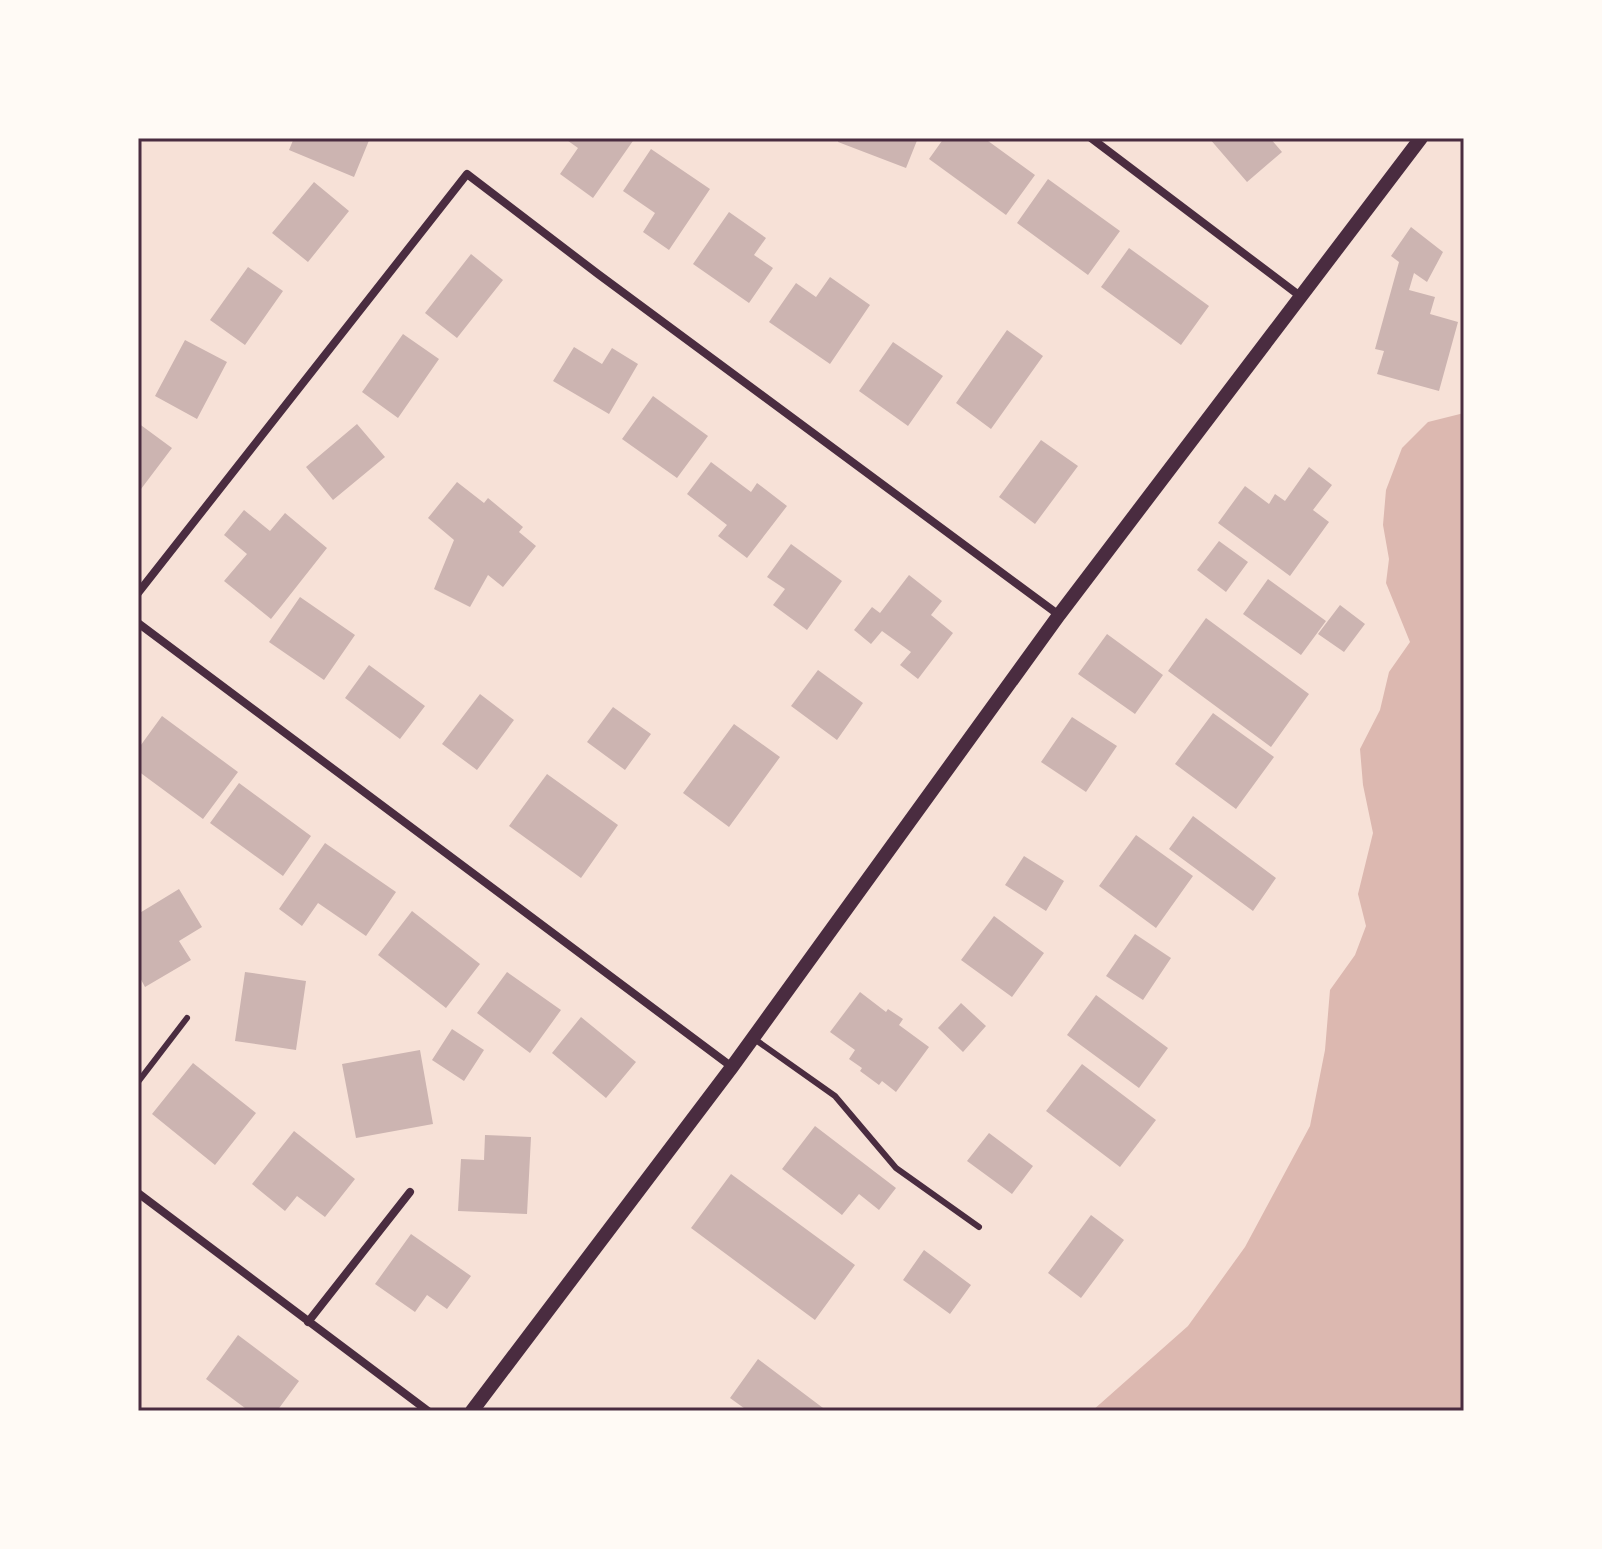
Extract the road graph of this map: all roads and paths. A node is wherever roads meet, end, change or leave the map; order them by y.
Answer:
1 (1091, 138) edge
2 (1421, 138) edge
3 (1300, 296) junction
4 (138, 593) edge
5 (1059, 615) junction
6 (138, 623) edge
7 (187, 1018) dead end
8 (753, 1038) junction
9 (732, 1067) junction
10 (138, 1082) edge
11 (410, 1192) dead end
12 (138, 1193) edge
13 (979, 1227) dead end
14 (308, 1322) junction
15 (428, 1411) edge
16 (472, 1411) edge

1 - 3 street
2 - 3 street
3 - 5 street
4 - 5 street
5 - 8 street
6 - 9 street
7 - 10 lane
8 - 9 street
8 - 13 lane
9 - 16 street
11 - 14 street
12 - 14 street
14 - 15 street

